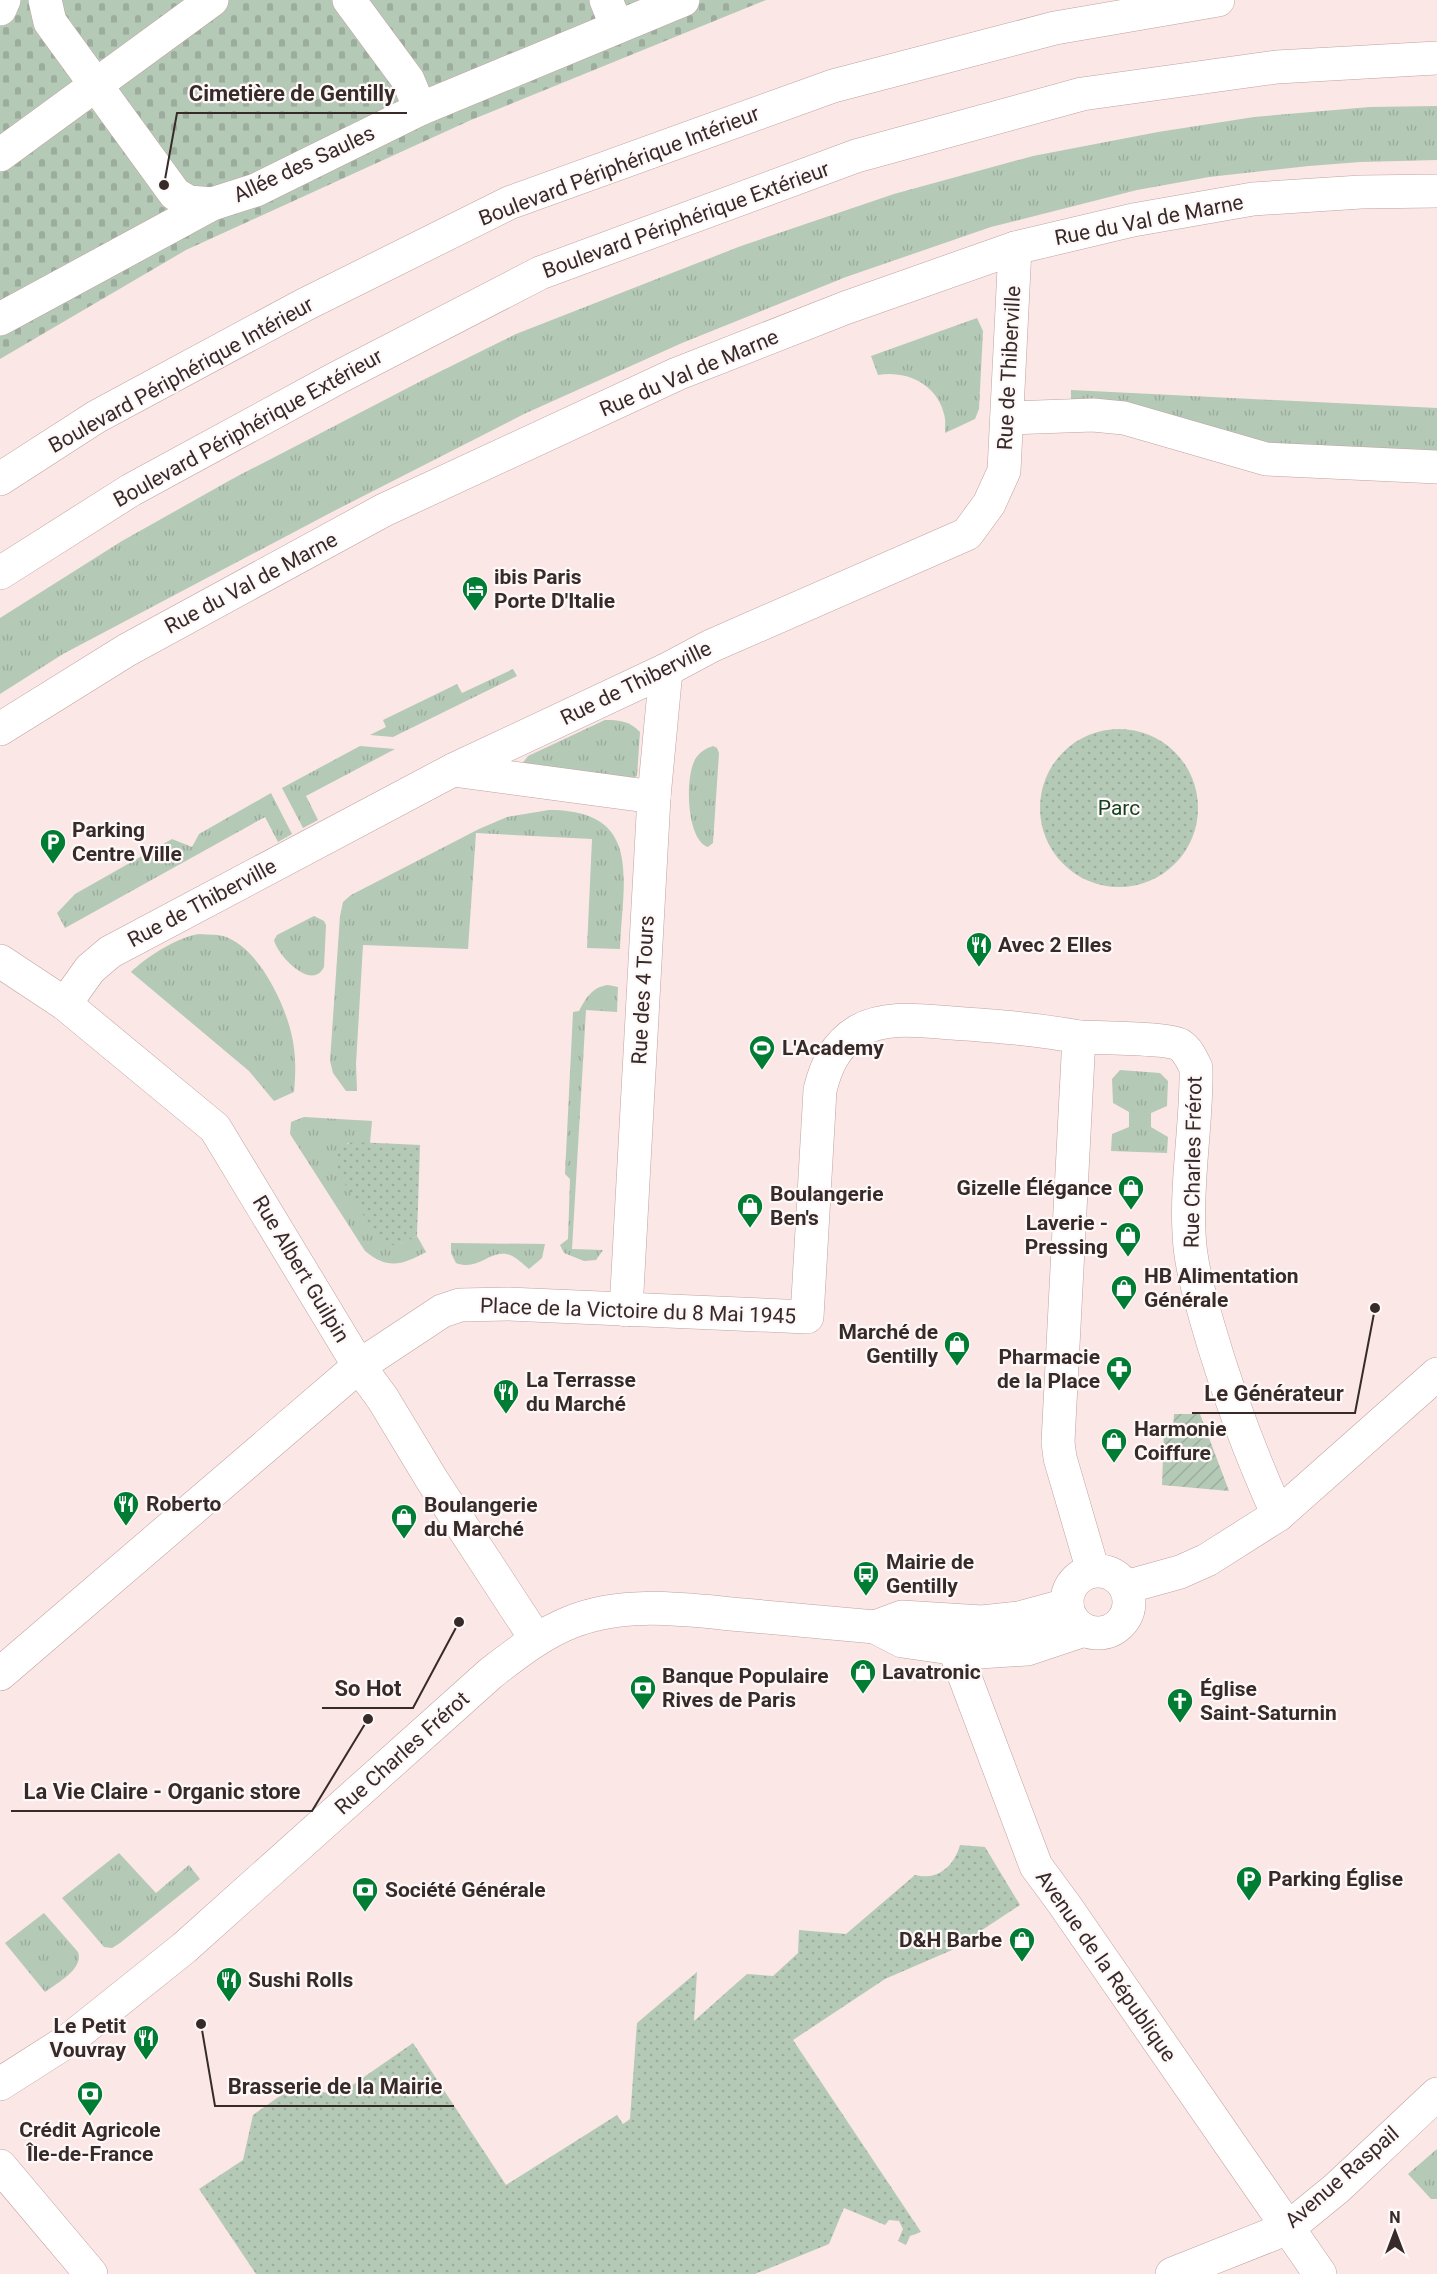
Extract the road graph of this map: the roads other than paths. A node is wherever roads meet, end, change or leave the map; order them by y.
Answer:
1 (45, 0) edge
2 (212, 0) edge
3 (349, 0) edge
4 (1218, 0) edge
5 (669, 2) edge
6 (611, 13) edge
7 (1437, 58) edge
8 (96, 85) junction
9 (420, 109) junction
10 (0, 154) edge
11 (1437, 191) edge
12 (212, 204) junction
13 (1015, 248) junction
14 (0, 319) edge
15 (1007, 418) junction
16 (1437, 467) edge
17 (0, 479) edge
18 (0, 573) edge
19 (666, 670) junction
20 (0, 729) edge
21 (453, 770) junction
22 (654, 797) junction
23 (0, 961) edge
24 (65, 1004) junction
25 (1080, 1037) junction
26 (626, 1310) junction
27 (359, 1366) junction
28 (1437, 1374) edge
29 (1278, 1515) junction
30 (1093, 1571) junction
31 (1126, 1587) junction
32 (1075, 1617) junction
33 (876, 1627) junction
34 (536, 1639) junction
35 (954, 1648) junction
36 (0, 1674) edge
37 (0, 2084) edge
38 (1437, 2094) edge
39 (0, 2166) edge
40 (1288, 2228) junction
41 (91, 2274) edge
42 (1172, 2274) edge
43 (1320, 2274) edge

1 - 8 main road
2 - 8 main road
3 - 9 main road
4 - 17 main road, Boulevard Périphérique Intérieur
5 - 6 main road, Allée des Saules
6 - 9 main road, Allée des Saules
7 - 18 main road, Boulevard Périphérique Extérieur
8 - 10 main road
8 - 12 main road
9 - 12 main road, Allée des Saules
11 - 13 main road, Rue du Val de Marne
12 - 14 main road, Allée des Saules
13 - 15 main road, Rue de Thiberville
13 - 20 main road, Rue du Val de Marne
15 - 16 main road
15 - 19 main road, Rue de Thiberville
19 - 21 main road, Rue de Thiberville
19 - 22 main road, Rue des 4 Tours
21 - 22 main road
21 - 24 main road, Rue de Thiberville
22 - 26 main road, Rue des 4 Tours
23 - 24 main road, Rue Albert Guilpin
24 - 27 main road, Rue Albert Guilpin
25 - 26 main road, Place de la Victoire du 8 Mai 1945
25 - 29 main road, Rue Charles Frérot
25 - 30 main road
26 - 27 main road, Place de la Victoire du 8 Mai 1945
27 - 34 main road, Rue Albert Guilpin
27 - 36 main road, Place de la Victoire du 8 Mai 1945
28 - 29 main road
29 - 31 main road
30 - 31 main road
30 - 32 main road
31 - 32 main road
32 - 33 main road, Rue Charles Frérot
32 - 35 main road, Rue Charles Frérot
33 - 34 main road, Rue Charles Frérot
33 - 35 main road, Rue Charles Frérot
34 - 37 main road, Rue Charles Frérot
35 - 40 main road, Avenue de la République
38 - 40 main road, Avenue Raspail
39 - 41 main road
40 - 42 main road, Avenue Raspail
40 - 43 main road, Avenue de la République

